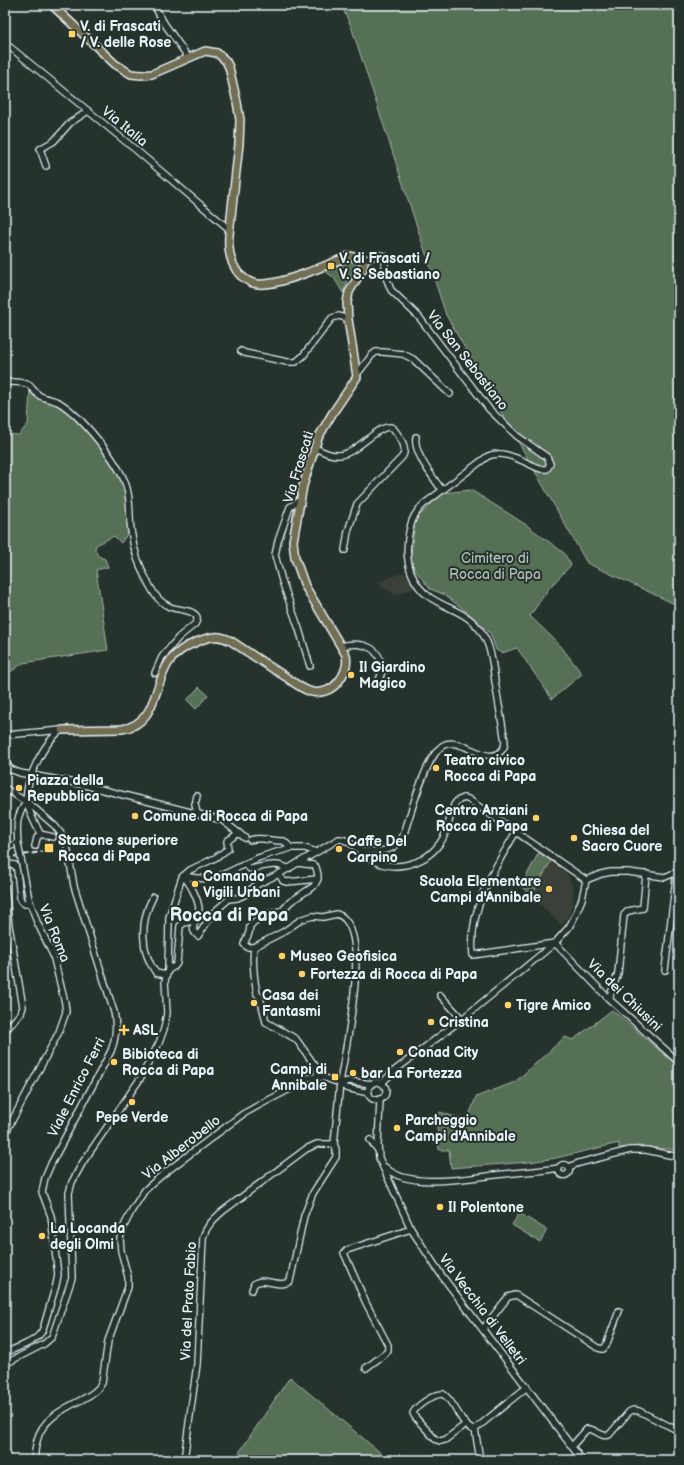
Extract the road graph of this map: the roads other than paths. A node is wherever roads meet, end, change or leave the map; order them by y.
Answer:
1 (52, 5) edge
2 (154, 5) edge
3 (5, 43) edge
4 (188, 57) junction
5 (88, 110) junction
6 (46, 166) dead end
7 (229, 229) junction
8 (363, 260) junction
9 (348, 319) junction
10 (241, 351) dead end
11 (358, 373) junction
12 (5, 382) edge
13 (450, 394) dead end
14 (416, 437) dead end
15 (315, 448) junction
16 (442, 490) junction
17 (300, 500) junction
18 (345, 550) dead end
19 (341, 646) junction
20 (310, 666) dead end
21 (155, 673) dead end
22 (377, 683) dead end
23 (62, 730) junction
24 (5, 734) edge
25 (5, 761) edge
26 (5, 767) edge
27 (11, 770) junction
28 (31, 775) junction
29 (5, 788) edge
30 (196, 800) dead end
31 (27, 802) junction
32 (197, 813) junction
33 (516, 832) junction
34 (239, 833) junction
35 (40, 834) junction
36 (53, 837) dead end
37 (5, 844) edge
38 (18, 844) junction
39 (35, 846) dead end
40 (291, 848) junction
41 (360, 851) junction
42 (316, 852) junction
43 (298, 863) junction
44 (245, 864) junction
45 (5, 868) edge
46 (289, 868) junction
47 (679, 871) edge
48 (279, 874) junction
49 (646, 874) junction
50 (183, 876) junction
51 (665, 877) junction
52 (678, 878) edge
53 (318, 879) junction
54 (586, 880) junction
55 (5, 886) edge
56 (153, 897) dead end
57 (29, 899) junction
58 (196, 920) junction
59 (555, 943) junction
60 (252, 948) junction
61 (665, 970) dead end
62 (167, 972) junction
63 (440, 995) dead end
64 (609, 999) junction
65 (462, 1019) junction
66 (5, 1031) edge
67 (679, 1062) edge
68 (318, 1077) junction
69 (340, 1083) junction
70 (382, 1083) junction
71 (372, 1084) junction
72 (369, 1093) junction
73 (380, 1099) junction
74 (5, 1134) edge
75 (370, 1140) dead end
76 (334, 1144) junction
77 (378, 1150) junction
78 (679, 1156) edge
79 (381, 1162) junction
80 (569, 1167) junction
81 (559, 1168) junction
82 (411, 1229) junction
83 (252, 1290) dead end
84 (619, 1311) dead end
85 (483, 1329) junction
86 (5, 1352) edge
87 (5, 1364) edge
88 (366, 1368) dead end
89 (527, 1387) junction
90 (466, 1424) junction
91 (475, 1429) junction
92 (679, 1431) edge
93 (572, 1446) junction
94 (34, 1460) edge
95 (184, 1460) edge
96 (480, 1460) edge
97 (582, 1460) edge

1 - 4 main road
2 - 4 street
3 - 5 street, Via Italia
4 - 7 main road
5 - 6 street
5 - 7 street, Via Italia
7 - 8 main road
8 - 9 main road
8 - 16 street, Via San Sebastiano
9 - 10 street
9 - 11 main road
11 - 13 street
11 - 15 main road, Via Frascati
12 - 21 street
14 - 16 street
15 - 17 main road, Via Frascati
15 - 18 street
16 - 41 street, Via San Sebastiano
17 - 19 main road, Via Frascati
17 - 20 street
19 - 22 street
19 - 23 main road, Via Frascati
23 - 24 street
23 - 28 street
25 - 27 street
26 - 27 street
27 - 28 street
28 - 31 street
28 - 32 street
29 - 31 street
30 - 32 street
31 - 35 street
31 - 38 street, Via Roma
31 - 86 street, Viale Enrico Ferri
32 - 34 street
33 - 41 street
33 - 54 street
33 - 59 street
34 - 40 street
34 - 50 street
35 - 36 street
35 - 39 street
37 - 38 street
38 - 57 street, Via Roma, bridge
40 - 42 street
40 - 44 street
41 - 42 street
42 - 43 street
43 - 46 street
43 - 53 street
44 - 46 street
44 - 50 street
45 - 57 street
46 - 48 street
47 - 51 street
48 - 53 street
48 - 58 street
49 - 51 street
49 - 54 street
49 - 64 street
50 - 58 street
50 - 62 street
51 - 52 street
52 - 61 street
53 - 60 street
54 - 59 street
55 - 66 street
56 - 62 street
57 - 74 street, Via Roma
58 - 62 street
59 - 64 street, Via dei Chiusini
59 - 65 street
60 - 68 street
60 - 69 street
62 - 87 street
63 - 65 street
64 - 67 street, Via dei Chiusini
65 - 70 street
68 - 69 street
68 - 94 street, Via Alberobello
69 - 71 street
69 - 72 street
69 - 76 street
70 - 71 street
70 - 73 street
71 - 72 street
72 - 73 street
73 - 77 street
75 - 77 street
76 - 83 street
76 - 95 street, Via del Prato Fabio
77 - 79 street, Via Vecchia di Velletri
78 - 80 street
79 - 81 street
79 - 82 street, Via Vecchia di Velletri
80 - 81 street
80 - 81 street
82 - 85 street, Via Vecchia di Velletri
82 - 88 street
84 - 85 street
85 - 89 street, Via Vecchia di Velletri
89 - 91 street
89 - 93 street, Via Vecchia di Velletri
90 - 90 street
90 - 91 street
91 - 96 street
92 - 93 street
93 - 97 street, Via Vecchia di Velletri

